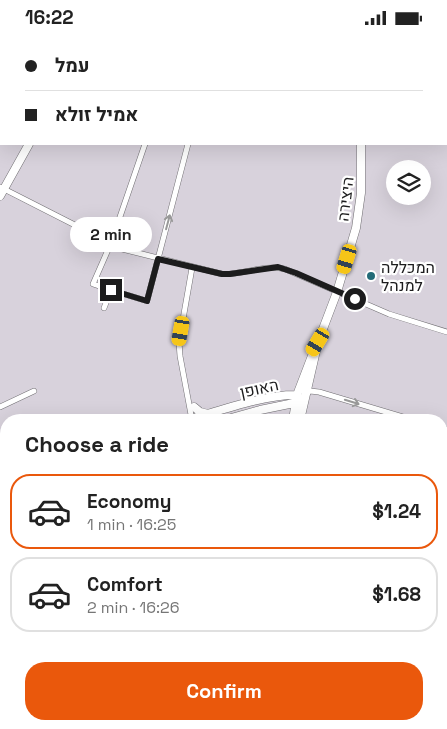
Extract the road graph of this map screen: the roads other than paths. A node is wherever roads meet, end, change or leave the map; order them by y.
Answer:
1 (28, 145) edge
2 (145, 145) edge
3 (188, 145) edge
4 (361, 145) edge
5 (1, 191) edge
6 (111, 243) junction
7 (158, 259) junction
8 (192, 268) junction
9 (111, 290) junction
10 (337, 292) junction
11 (104, 308) dead end
12 (447, 332) edge
13 (318, 342) junction
14 (302, 380) junction
15 (34, 391) dead end
16 (189, 398) junction
17 (271, 398) junction
18 (300, 398) junction
19 (0, 407) edge
20 (194, 407) junction
21 (260, 410) junction
22 (192, 414) edge
23 (193, 414) edge
24 (210, 414) joint
25 (246, 414) edge
26 (287, 414) edge
27 (294, 414) edge
28 (300, 414) edge
29 (393, 414) edge

1 - 5 street
2 - 6 street
7 -> 3 street
4 - 10 street, היצירה
5 - 6 street
6 - 7 street
6 - 9 street
7 - 8 street
7 - 9 street
8 - 10 street
8 - 16 street
9 - 11 street
10 - 12 street
10 - 13 street, היצירה
13 - 14 street, היצירה
13 - 18 street, היצירה
14 - 17 street
14 - 18 street, היצירה
15 - 19 street
16 - 20 street
16 - 22 street
17 - 18 street, האופן
17 - 24 street, האופן
18 - 21 street, האופן
18 - 27 street
18 - 28 street
18 -> 29 street
20 - 23 street
20 - 24 street
21 - 25 street, האופן
21 - 26 street

